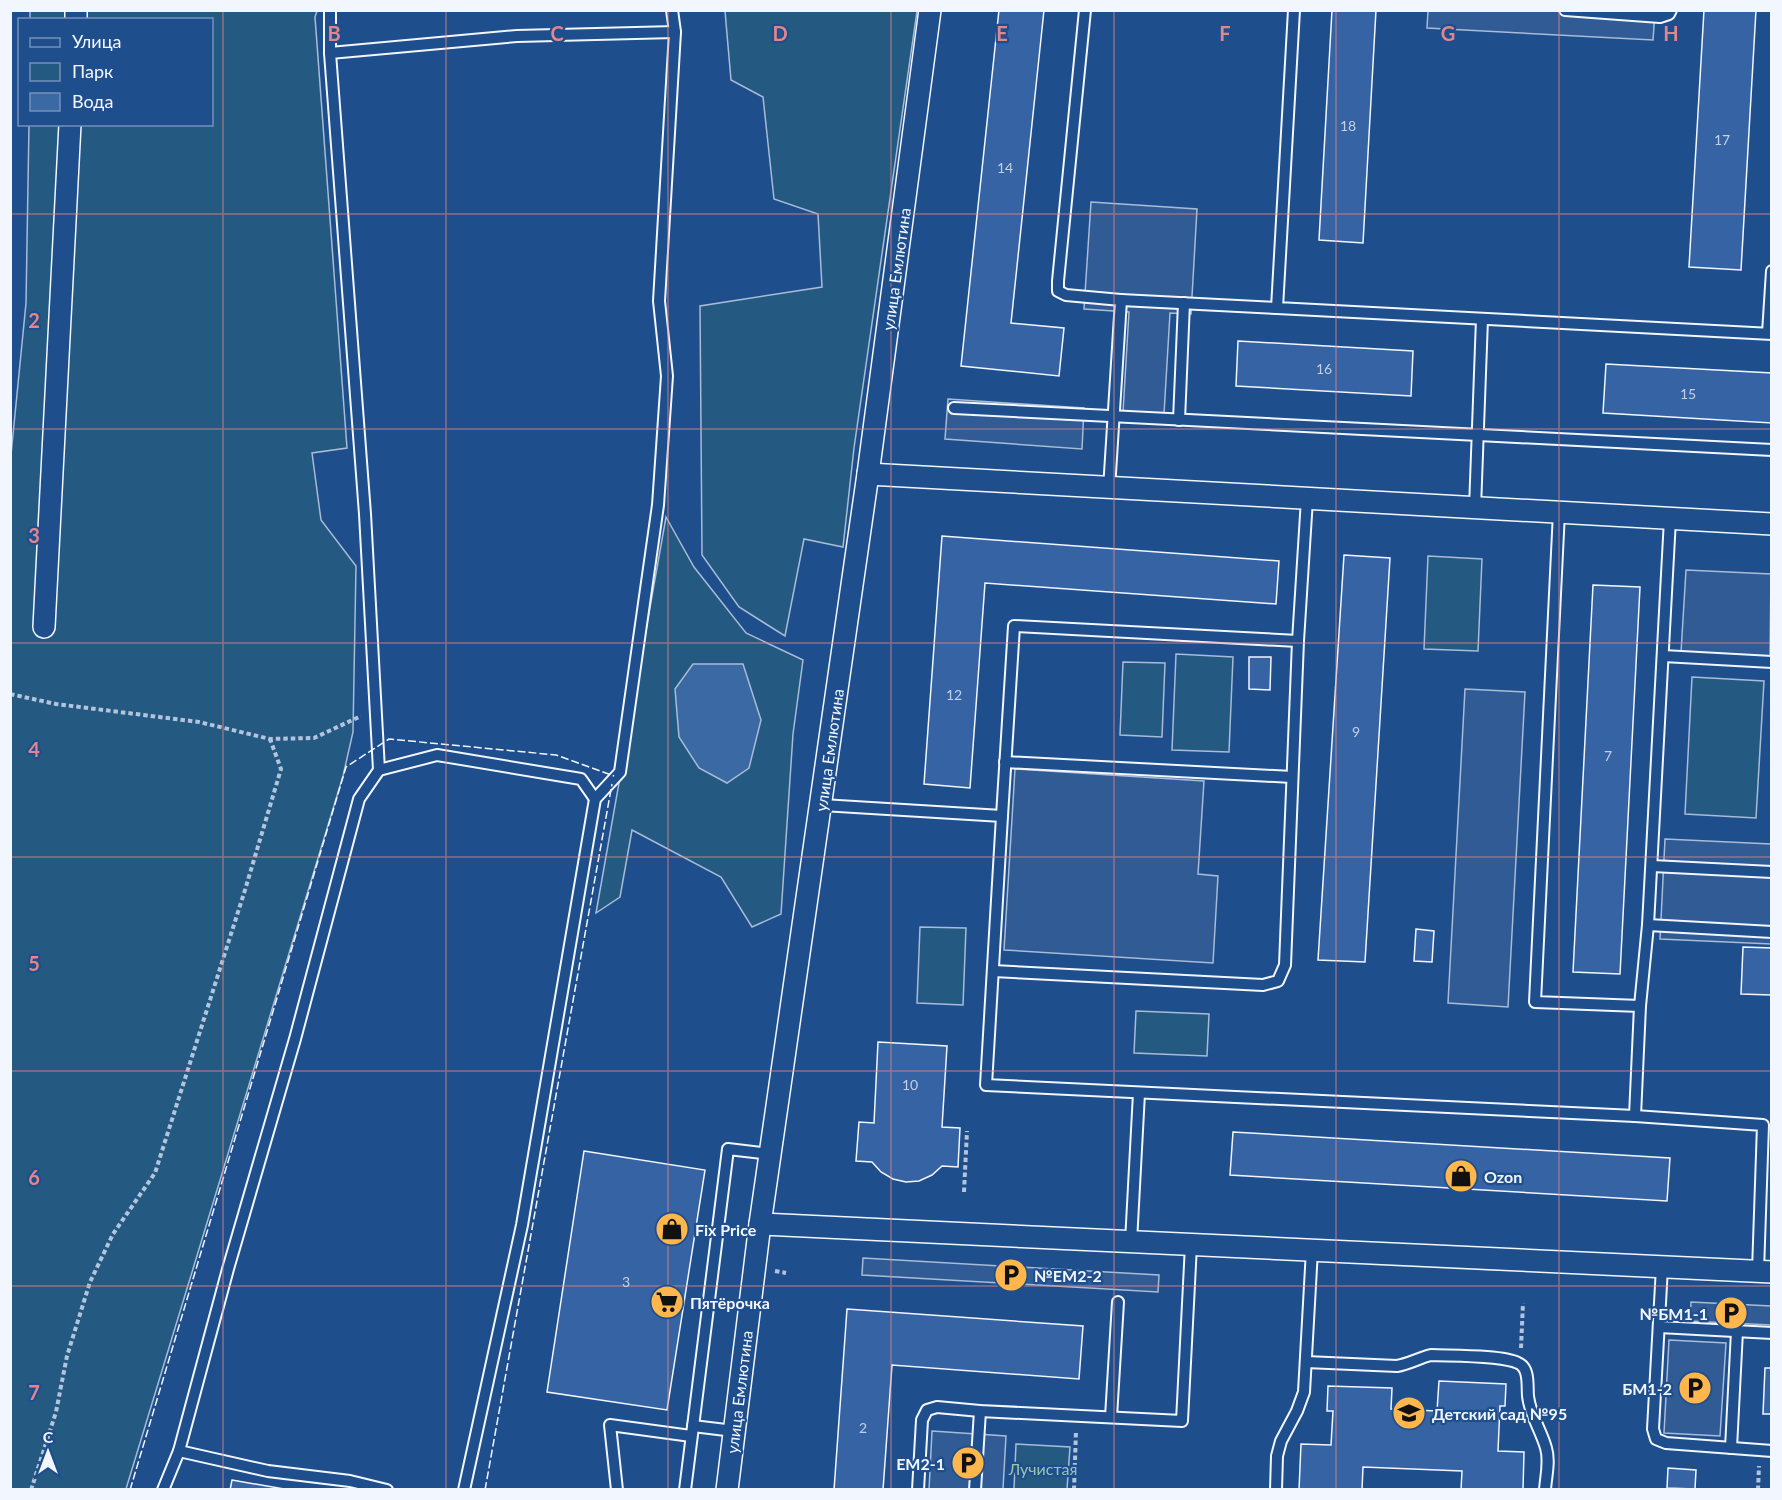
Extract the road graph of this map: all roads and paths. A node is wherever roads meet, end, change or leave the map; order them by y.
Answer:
1 (330, 10) edge
2 (672, 10) edge
3 (930, 10) edge
4 (1085, 10) edge
5 (1294, 10) edge
6 (1564, 10) edge
7 (1671, 10) edge
8 (675, 32) junction
9 (330, 52) junction
10 (70, 126) edge
11 (1772, 271) edge
12 (1121, 300) junction
13 (1184, 303) junction
14 (1277, 308) junction
15 (1482, 319) junction
16 (1770, 333) edge
17 (954, 408) dead end
18 (1114, 417) junction
19 (1179, 420) junction
20 (1478, 435) junction
21 (1772, 450) edge
22 (868, 474) junction
23 (1108, 489) junction
24 (1307, 499) junction
25 (1475, 508) junction
26 (1559, 512) junction
27 (1671, 519) junction
28 (1772, 524) edge
29 (44, 627) dead end
30 (1298, 641) junction
31 (1663, 656) junction
32 (1772, 662) edge
33 (10, 694) edge
34 (376, 710) junction
35 (270, 739) junction
36 (1005, 762) junction
37 (379, 770) junction
38 (1292, 777) junction
39 (595, 799) junction
40 (822, 805) junction
41 (1002, 816) junction
42 (1652, 866) junction
43 (1772, 872) edge
44 (1648, 925) junction
45 (1772, 932) edge
46 (993, 971) junction
47 (1640, 1006) junction
48 (1139, 1093) junction
49 (1635, 1116) junction
50 (1767, 1125) edge
51 (967, 1131) dead end
52 (771, 1154) junction
53 (964, 1192) dead end
54 (760, 1224) junction
55 (1131, 1242) junction
56 (1191, 1245) junction
57 (1312, 1250) junction
58 (1662, 1267) junction
59 (1765, 1272) edge
60 (1118, 1302) dead end
61 (1523, 1303) dead end
62 (1659, 1327) junction
63 (1737, 1331) junction
64 (1772, 1333) edge
65 (1306, 1362) junction
66 (1521, 1364) junction
67 (980, 1411) junction
68 (1077, 1416) junction
69 (1111, 1417) junction
70 (692, 1431) junction
71 (734, 1431) junction
72 (1731, 1448) junction
73 (1766, 1450) edge
74 (179, 1451) junction
75 (32, 1490) edge
76 (163, 1490) edge
77 (387, 1490) edge
78 (464, 1490) edge
79 (616, 1490) edge
80 (685, 1490) edge
81 (727, 1490) edge
82 (918, 1490) edge
83 (975, 1490) edge
84 (1074, 1490) edge
85 (1276, 1490) edge
86 (1545, 1490) edge
87 (1758, 1490) edge

1 - 9 lane
2 - 8 lane
3 - 22 street, улица Емлютина
4 - 12 lane
5 - 14 lane
6 - 7 lane
8 - 9 lane
8 - 39 lane
9 - 34 lane
10 - 29 street
11 - 16 lane
12 - 13 lane
12 - 18 lane
13 - 14 lane
13 - 19 lane
14 - 15 lane
15 - 16 lane
15 - 20 lane
17 - 18 lane
18 - 19 lane
18 - 23 lane
19 - 20 lane
20 - 21 lane
20 - 25 lane
22 - 23 street
22 - 40 street, улица Емлютина
23 - 24 street
24 - 25 street
24 - 30 lane
25 - 26 street
26 - 27 street
26 - 47 lane
27 - 28 street
27 - 31 lane
30 - 36 lane
30 - 38 lane
31 - 32 lane
31 - 42 lane
33 - 35 path
34 - 35 path
34 - 37 lane
35 - 75 path
36 - 38 lane
36 - 41 lane
37 - 39 lane
37 - 74 lane
38 - 46 lane
39 - 78 lane
40 - 41 lane
40 - 52 street, улица Емлютина
41 - 46 lane
42 - 43 lane
42 - 44 lane
44 - 45 lane
44 - 47 lane
46 - 48 lane
47 - 49 lane
48 - 49 lane
48 - 55 lane
49 - 50 lane
50 - 59 lane
51 - 53 path
52 - 54 street, улица Емлютина
52 - 70 lane
54 - 55 street
54 - 71 street, улица Емлютина
55 - 56 street
56 - 57 street
56 - 69 lane
57 - 58 street
57 - 65 lane
58 - 59 street
58 - 62 lane
60 - 69 lane
61 - 66 path
62 - 63 lane
62 - 72 lane
63 - 64 lane
63 - 72 lane
65 - 66 lane
65 - 85 lane
66 - 86 lane
67 - 68 lane
67 - 82 lane
67 - 83 lane
68 - 69 lane
68 - 84 path
70 - 71 lane
70 - 79 lane
70 - 80 lane
71 - 81 street, улица Емлютина
72 - 73 lane
73 - 87 path
74 - 76 lane
74 - 77 lane

